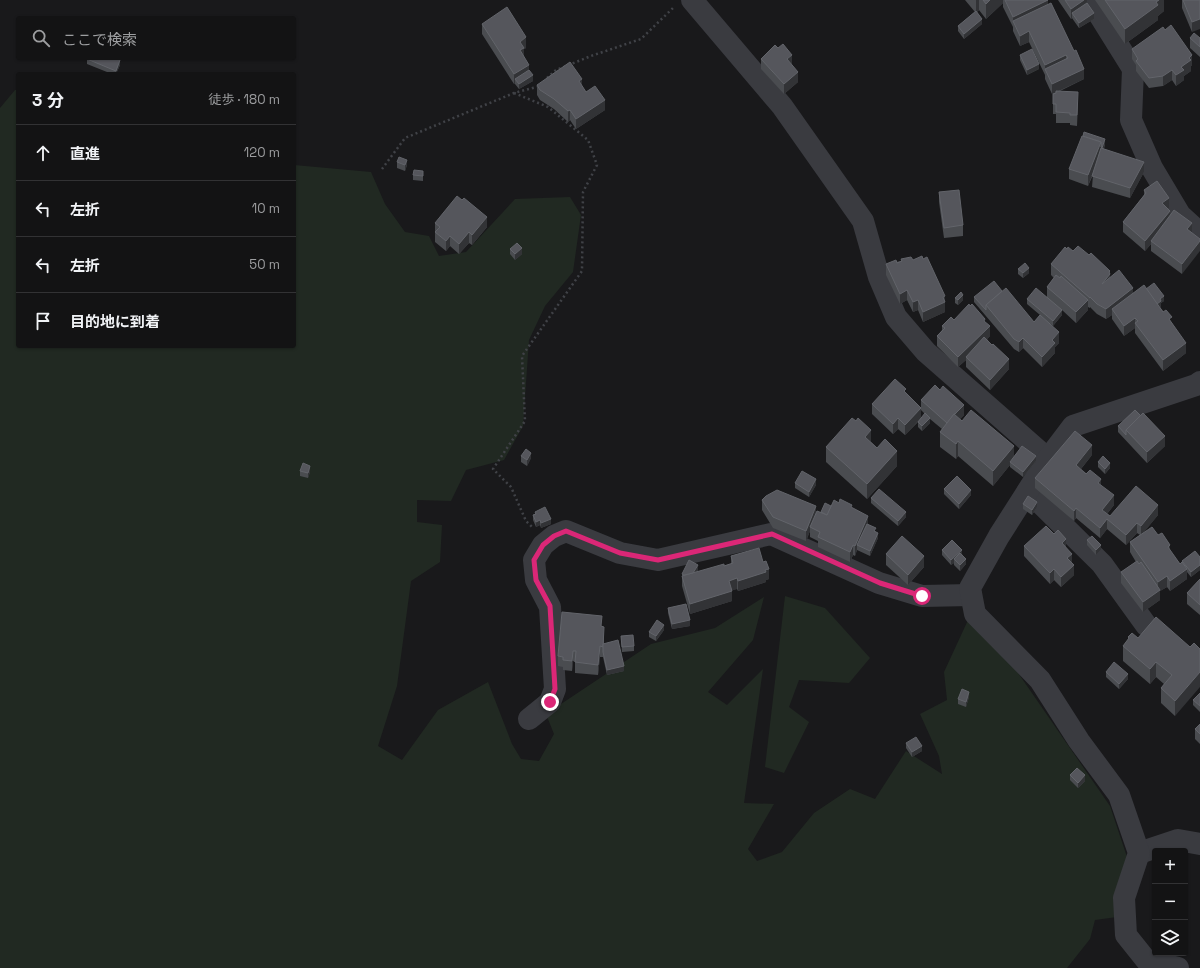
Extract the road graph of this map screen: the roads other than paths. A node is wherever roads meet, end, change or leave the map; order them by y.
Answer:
1 (1090, 0) edge
2 (684, 3) edge
3 (1200, 234) edge
4 (1200, 382) edge
5 (1048, 459) junction
6 (1028, 491) junction
7 (971, 595) junction
8 (1146, 625) dead end
9 (529, 719) dead end
10 (1200, 844) edge
11 (1139, 853) junction
12 (1178, 968) edge

1 - 3 street
2 - 5 street
4 - 5 street
5 - 6 street
6 - 7 street
6 - 8 street
7 - 9 street
7 - 11 street
10 - 11 street
11 - 12 street

